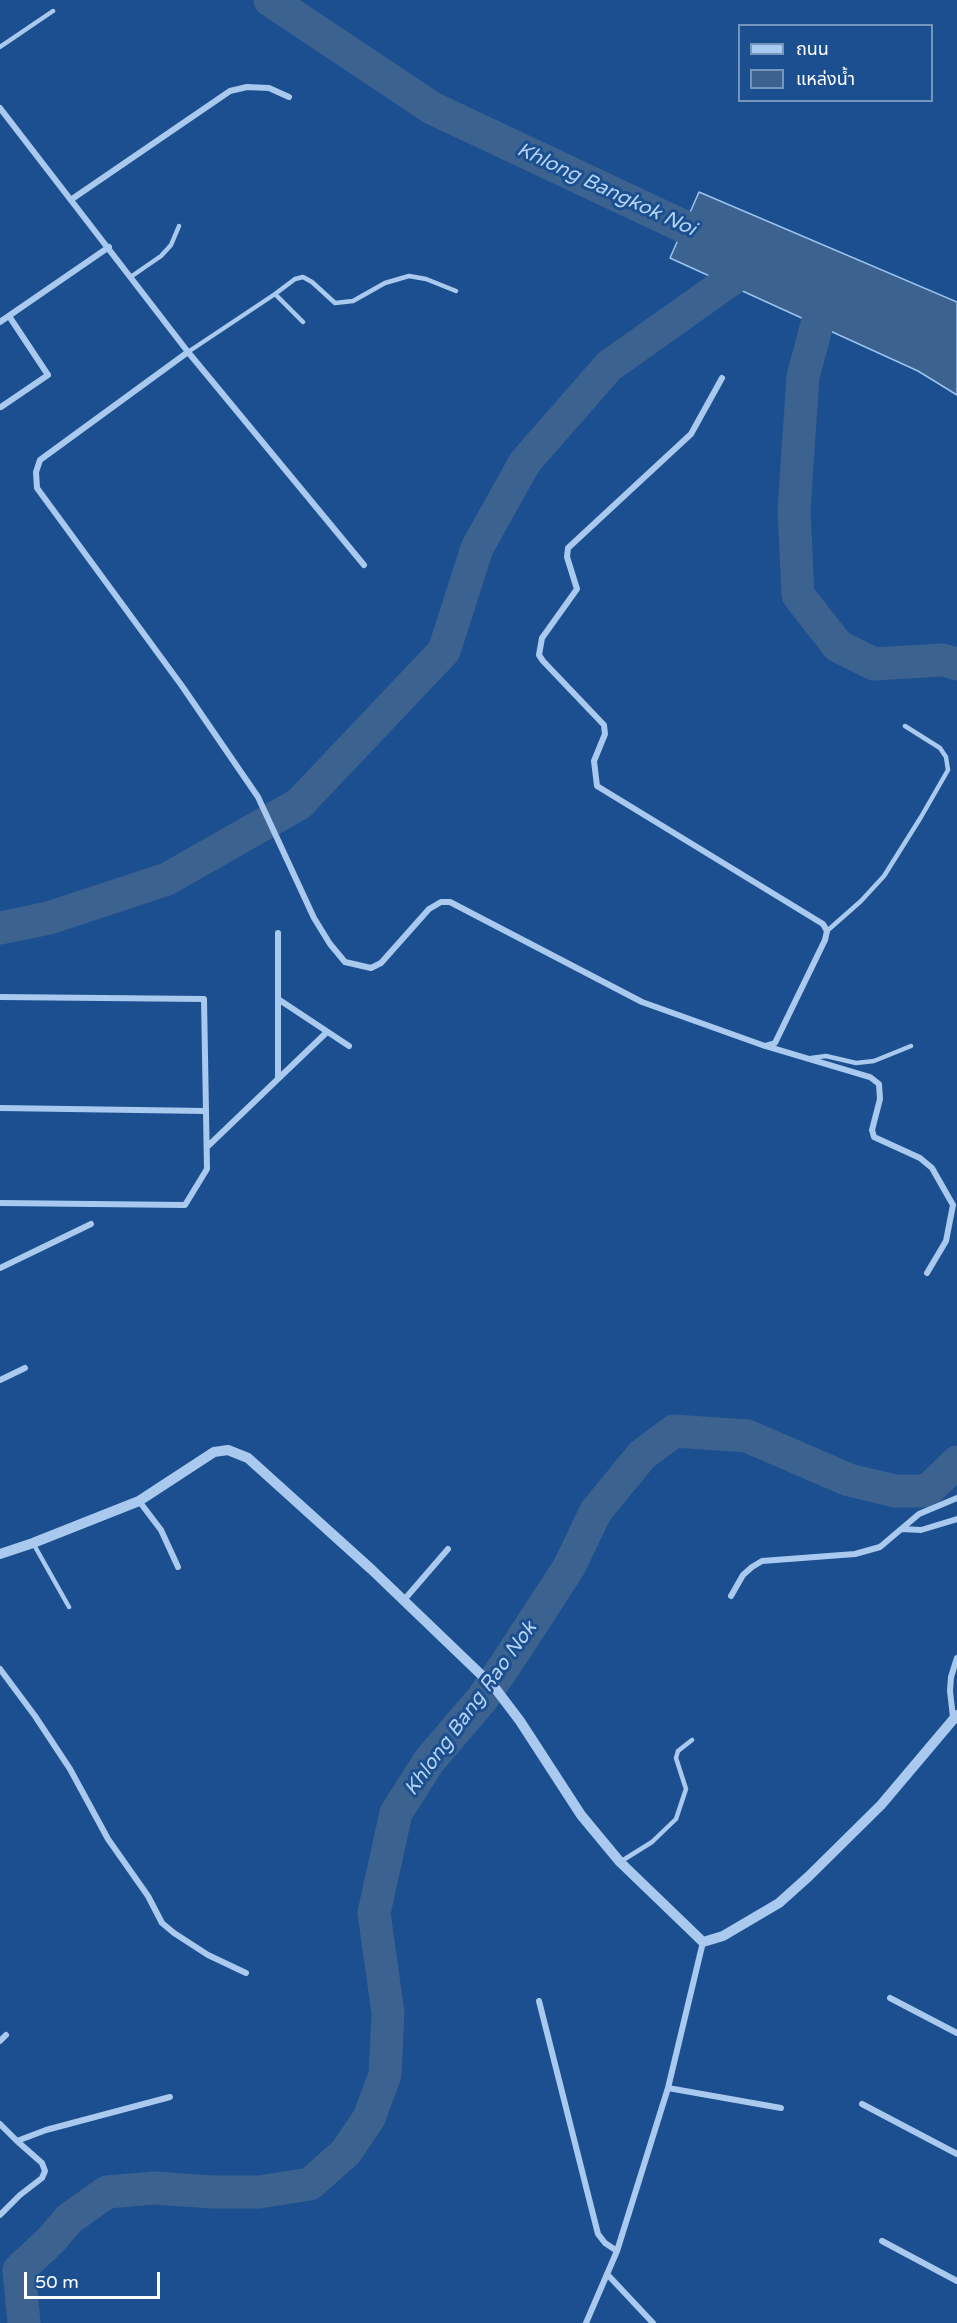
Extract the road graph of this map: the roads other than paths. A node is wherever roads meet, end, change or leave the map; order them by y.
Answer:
1 (53, 11) dead end
2 (0, 47) edge
3 (290, 97) dead end
4 (0, 108) edge
5 (72, 199) junction
6 (179, 226) dead end
7 (109, 247) junction
8 (132, 276) junction
9 (456, 291) dead end
10 (275, 294) junction
11 (9, 316) junction
12 (0, 322) edge
13 (303, 322) dead end
14 (188, 352) junction
15 (722, 378) dead end
16 (1, 406) edge
17 (364, 565) dead end
18 (905, 726) dead end
19 (827, 931) junction
20 (278, 933) dead end
21 (0, 997) edge
22 (278, 999) junction
23 (327, 1032) junction
24 (349, 1046) dead end
25 (765, 1046) junction
26 (911, 1046) dead end
27 (808, 1059) junction
28 (278, 1078) junction
29 (0, 1108) edge
30 (206, 1111) junction
31 (207, 1146) junction
32 (0, 1203) edge
33 (91, 1224) dead end
34 (0, 1268) edge
35 (927, 1273) dead end
36 (25, 1368) dead end
37 (0, 1380) edge
38 (957, 1498) edge
39 (139, 1501) junction
40 (957, 1519) edge
41 (901, 1529) junction
42 (33, 1544) junction
43 (448, 1549) dead end
44 (0, 1554) edge
45 (178, 1567) dead end
46 (731, 1596) dead end
47 (404, 1600) junction
48 (69, 1607) dead end
49 (957, 1658) edge
50 (0, 1669) edge
51 (955, 1716) edge
52 (692, 1740) dead end
53 (621, 1862) junction
54 (703, 1942) junction
55 (246, 1974) dead end
56 (890, 1998) dead end
57 (539, 2001) dead end
58 (957, 2033) edge
59 (6, 2035) dead end
60 (0, 2041) edge
61 (668, 2088) junction
62 (170, 2097) dead end
63 (862, 2104) dead end
64 (781, 2108) dead end
65 (0, 2124) edge
66 (16, 2141) junction
67 (957, 2154) edge
68 (0, 2216) edge
69 (882, 2241) dead end
70 (617, 2251) junction
71 (607, 2274) junction
72 (957, 2281) edge
73 (586, 2323) edge
74 (653, 2323) edge

1 - 2 lane
3 - 5 street
4 - 5 street
5 - 7 street
6 - 8 lane
7 - 8 street
7 - 11 street
8 - 14 street
9 - 10 lane
10 - 13 lane
10 - 14 lane
11 - 12 street
11 - 16 street
14 - 17 street
14 - 25 street
15 - 19 street
18 - 19 lane
19 - 25 street
20 - 22 street
21 - 30 street
22 - 23 street
22 - 28 street
23 - 24 street
23 - 28 street
25 - 27 street
26 - 27 lane
27 - 35 street
28 - 31 street
29 - 30 street
30 - 31 street
31 - 32 street
33 - 34 street
36 - 37 street
38 - 41 street
39 - 42 street
39 - 45 street
39 - 47 street
40 - 41 street
41 - 46 street
42 - 44 street
42 - 48 lane
43 - 47 street
47 - 53 street
49 - 51 street
50 - 55 street
51 - 54 street
52 - 53 lane
53 - 54 street
54 - 61 street
56 - 58 street
57 - 70 street
59 - 60 street
61 - 64 street
61 - 70 street
62 - 66 street
63 - 67 street
65 - 66 street
66 - 68 street
69 - 72 street
70 - 71 street
71 - 73 street
71 - 74 street

